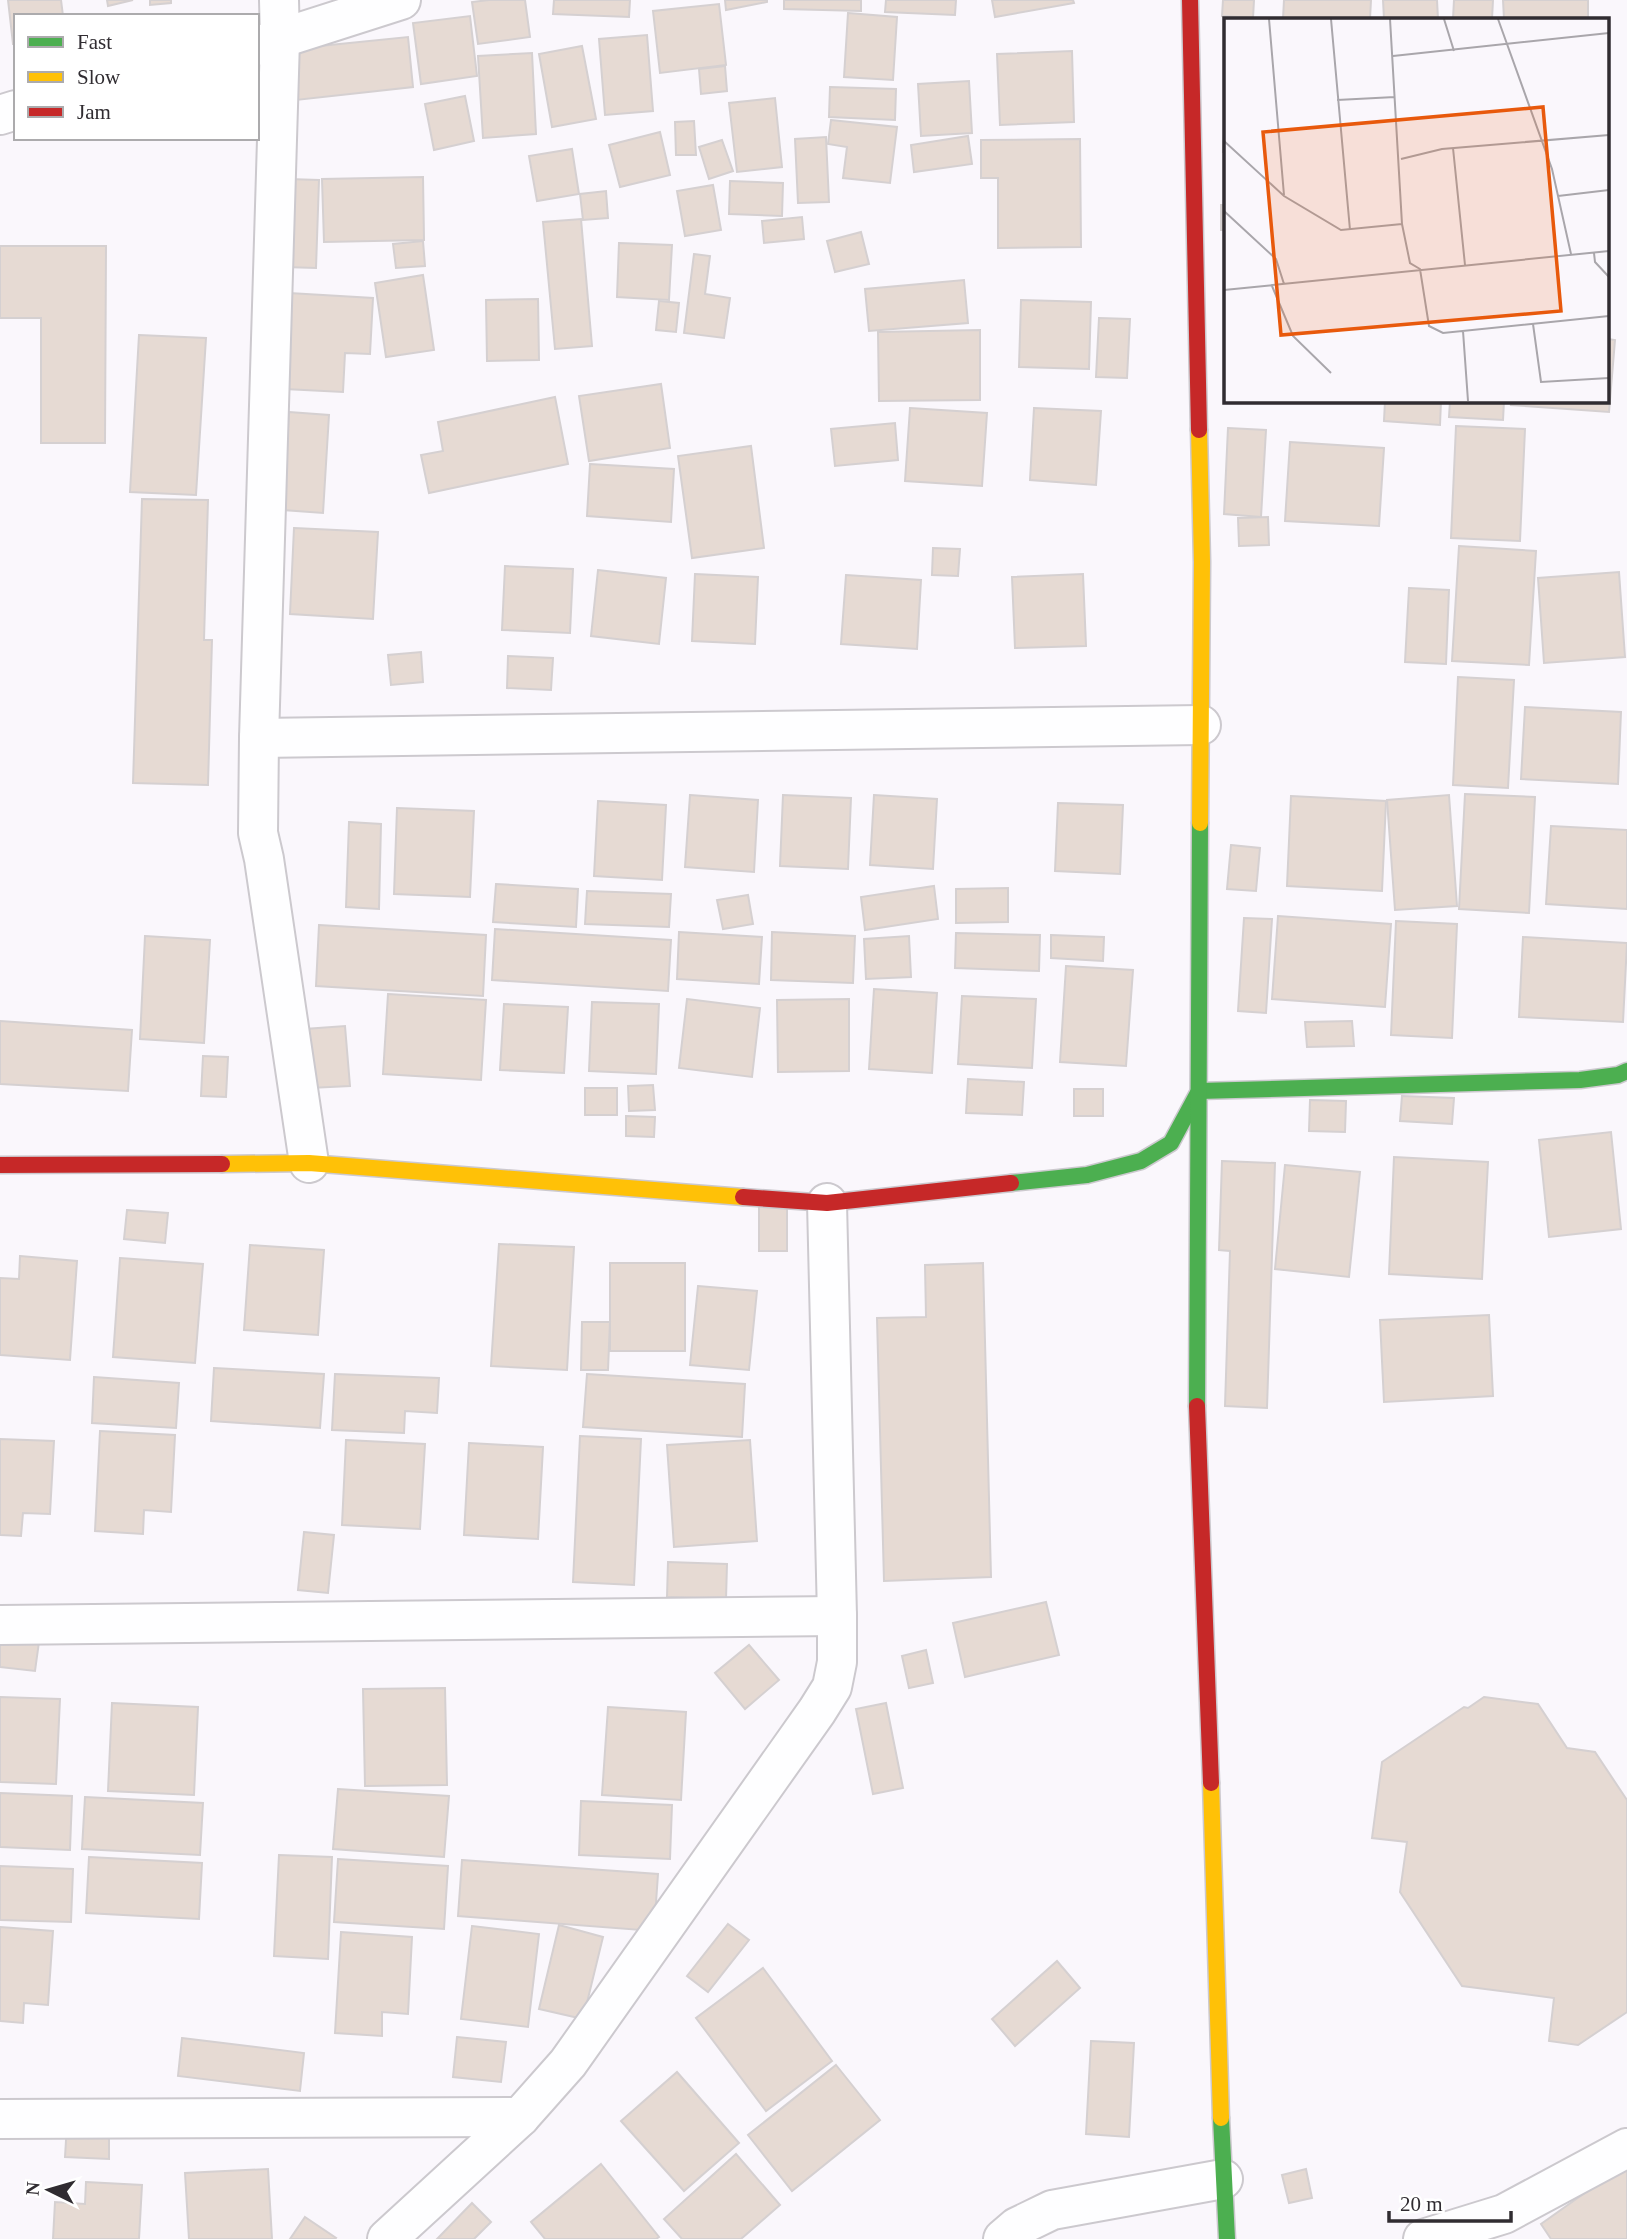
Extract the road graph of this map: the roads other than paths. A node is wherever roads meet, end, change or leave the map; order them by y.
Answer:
1 (279, 0) edge
2 (401, 0) edge
3 (1189, 0) edge
4 (268, 43) edge
5 (1201, 725) junction
6 (259, 738) junction
7 (1627, 1071) edge
8 (1199, 1091) junction
9 (309, 1163) junction
10 (0, 1165) edge
11 (827, 1203) junction
12 (837, 1616) junction
13 (0, 1625) edge
14 (520, 2117) junction
15 (0, 2119) edge
16 (1627, 2148) edge
17 (1223, 2179) junction
18 (387, 2239) edge
19 (1003, 2239) edge
20 (1227, 2239) edge
21 (1423, 2239) edge

1 - 4 street
2 - 4 street
3 - 5 street
4 - 6 street
5 - 6 street
5 - 8 street
6 - 9 street
7 - 8 street
8 - 11 street
8 - 17 street
9 - 10 street
9 - 11 street
11 - 12 street
12 - 13 street
12 - 14 street
14 - 15 street
14 - 18 street
16 - 21 street
17 - 19 street
17 - 20 street

